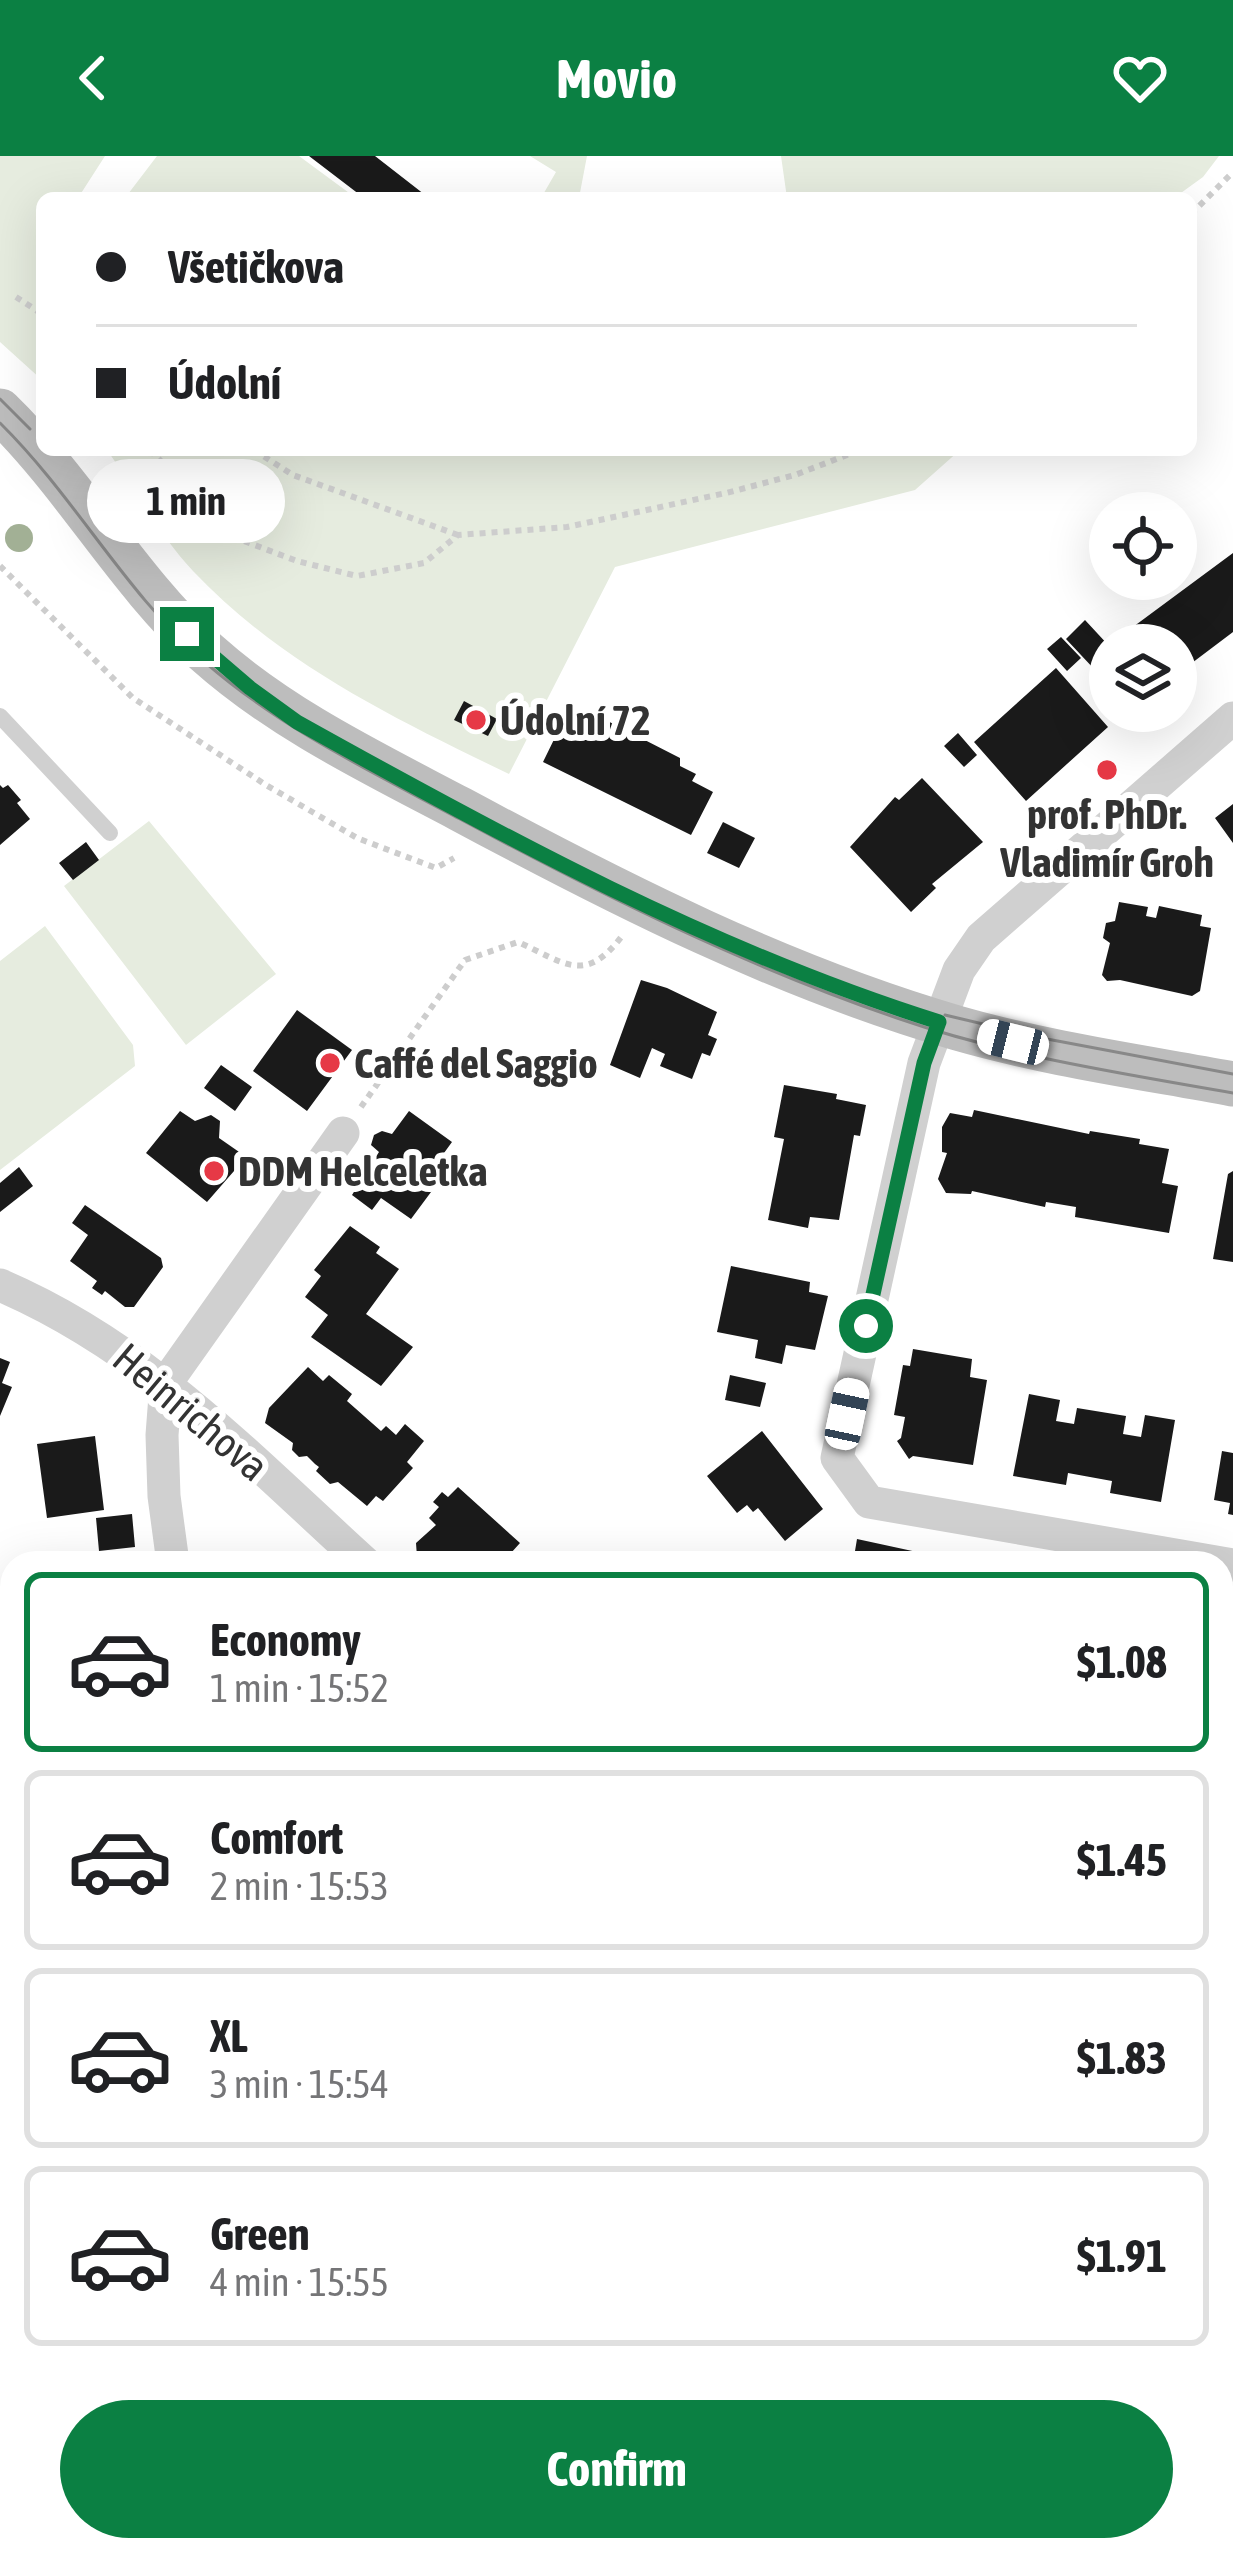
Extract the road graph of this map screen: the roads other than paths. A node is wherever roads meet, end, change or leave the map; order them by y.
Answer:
1 (0, 411) edge
2 (36, 449) edge
3 (42, 456) edge
4 (0, 716) edge
5 (1233, 718) edge
6 (110, 832) dead end
7 (939, 1022) junction
8 (1233, 1084) edge
9 (343, 1133) road end
10 (0, 1286) edge
11 (166, 1383) junction
12 (171, 1551) edge
13 (352, 1551) edge
14 (1152, 1551) edge

1 - 2 street
3 - 7 street
4 - 6 lane
5 - 7 street
7 - 8 street
7 - 14 street
9 - 11 street
10 - 11 street, Heinrichova
11 - 12 street
11 - 13 street, Heinrichova

